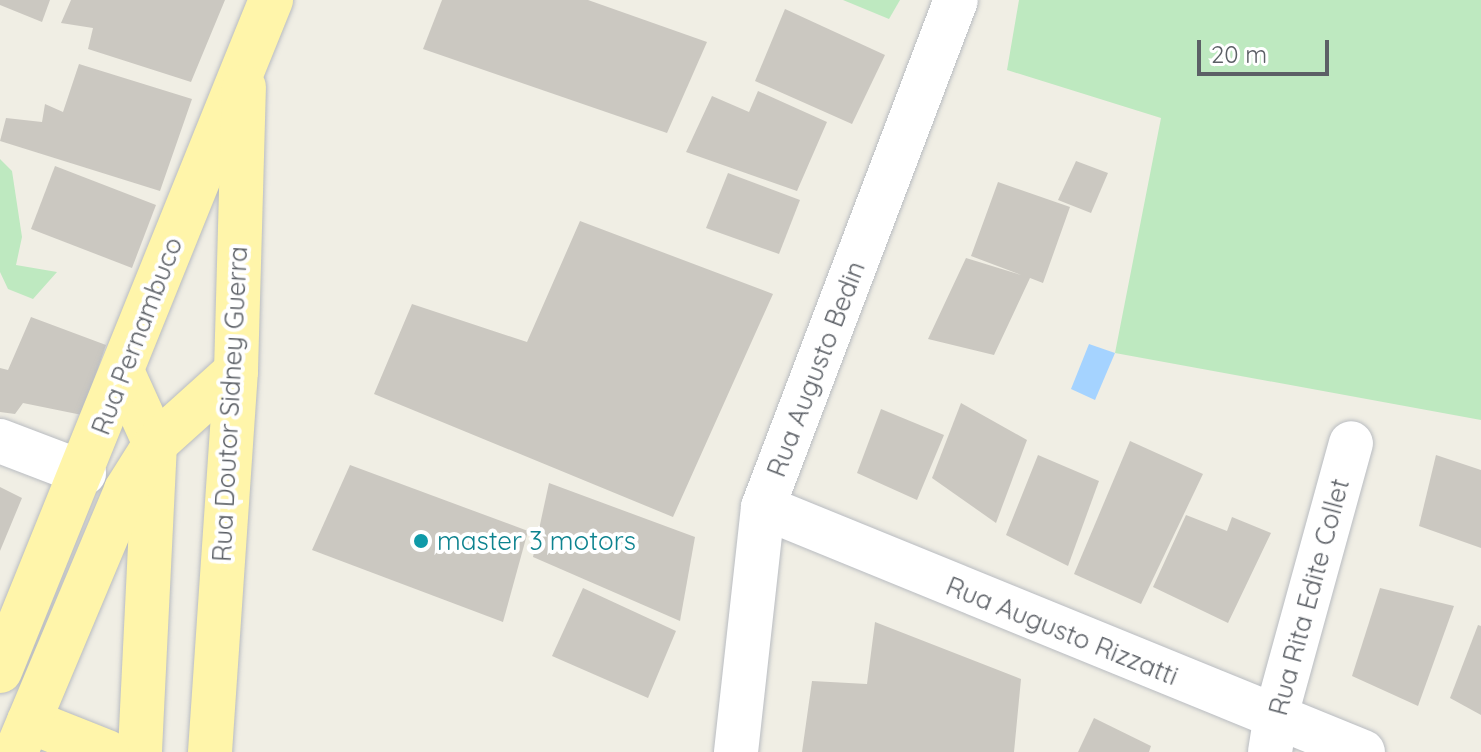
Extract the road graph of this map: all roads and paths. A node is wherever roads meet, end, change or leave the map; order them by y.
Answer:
1 (271, 0) edge
2 (956, 0) edge
3 (245, 56) junction
4 (122, 371) junction
5 (236, 371) junction
6 (0, 441) edge
7 (1351, 443) dead end
8 (155, 444) junction
9 (84, 473) junction
10 (763, 507) junction
11 (0, 671) edge
12 (1272, 735) edge
13 (22, 736) edge
14 (107, 752) edge
15 (140, 752) edge
16 (210, 752) edge
17 (736, 752) edge
18 (1363, 752) edge

1 - 3 main road, Rua Pernambuco
2 - 10 street, Rua Augusto Bedin
3 - 4 main road, Rua Pernambuco
3 - 5 main road, Rua Doutor Sidney Guerra
4 - 8 main road
4 - 9 main road, Rua Pernambuco
5 - 8 main road, Rua Pernambuco
5 - 16 main road, Rua Doutor Sidney Guerra
6 - 9 street
7 - 12 street, Rua Rita Edite Collet
8 - 13 main road, Rua Pernambuco
8 - 15 main road
9 - 11 main road, Rua Pernambuco
10 - 12 street, Rua Augusto Rizzatti
10 - 17 street, Rua Augusto Bedin
12 - 18 street, Rua Augusto Rizzatti
13 - 14 main road

